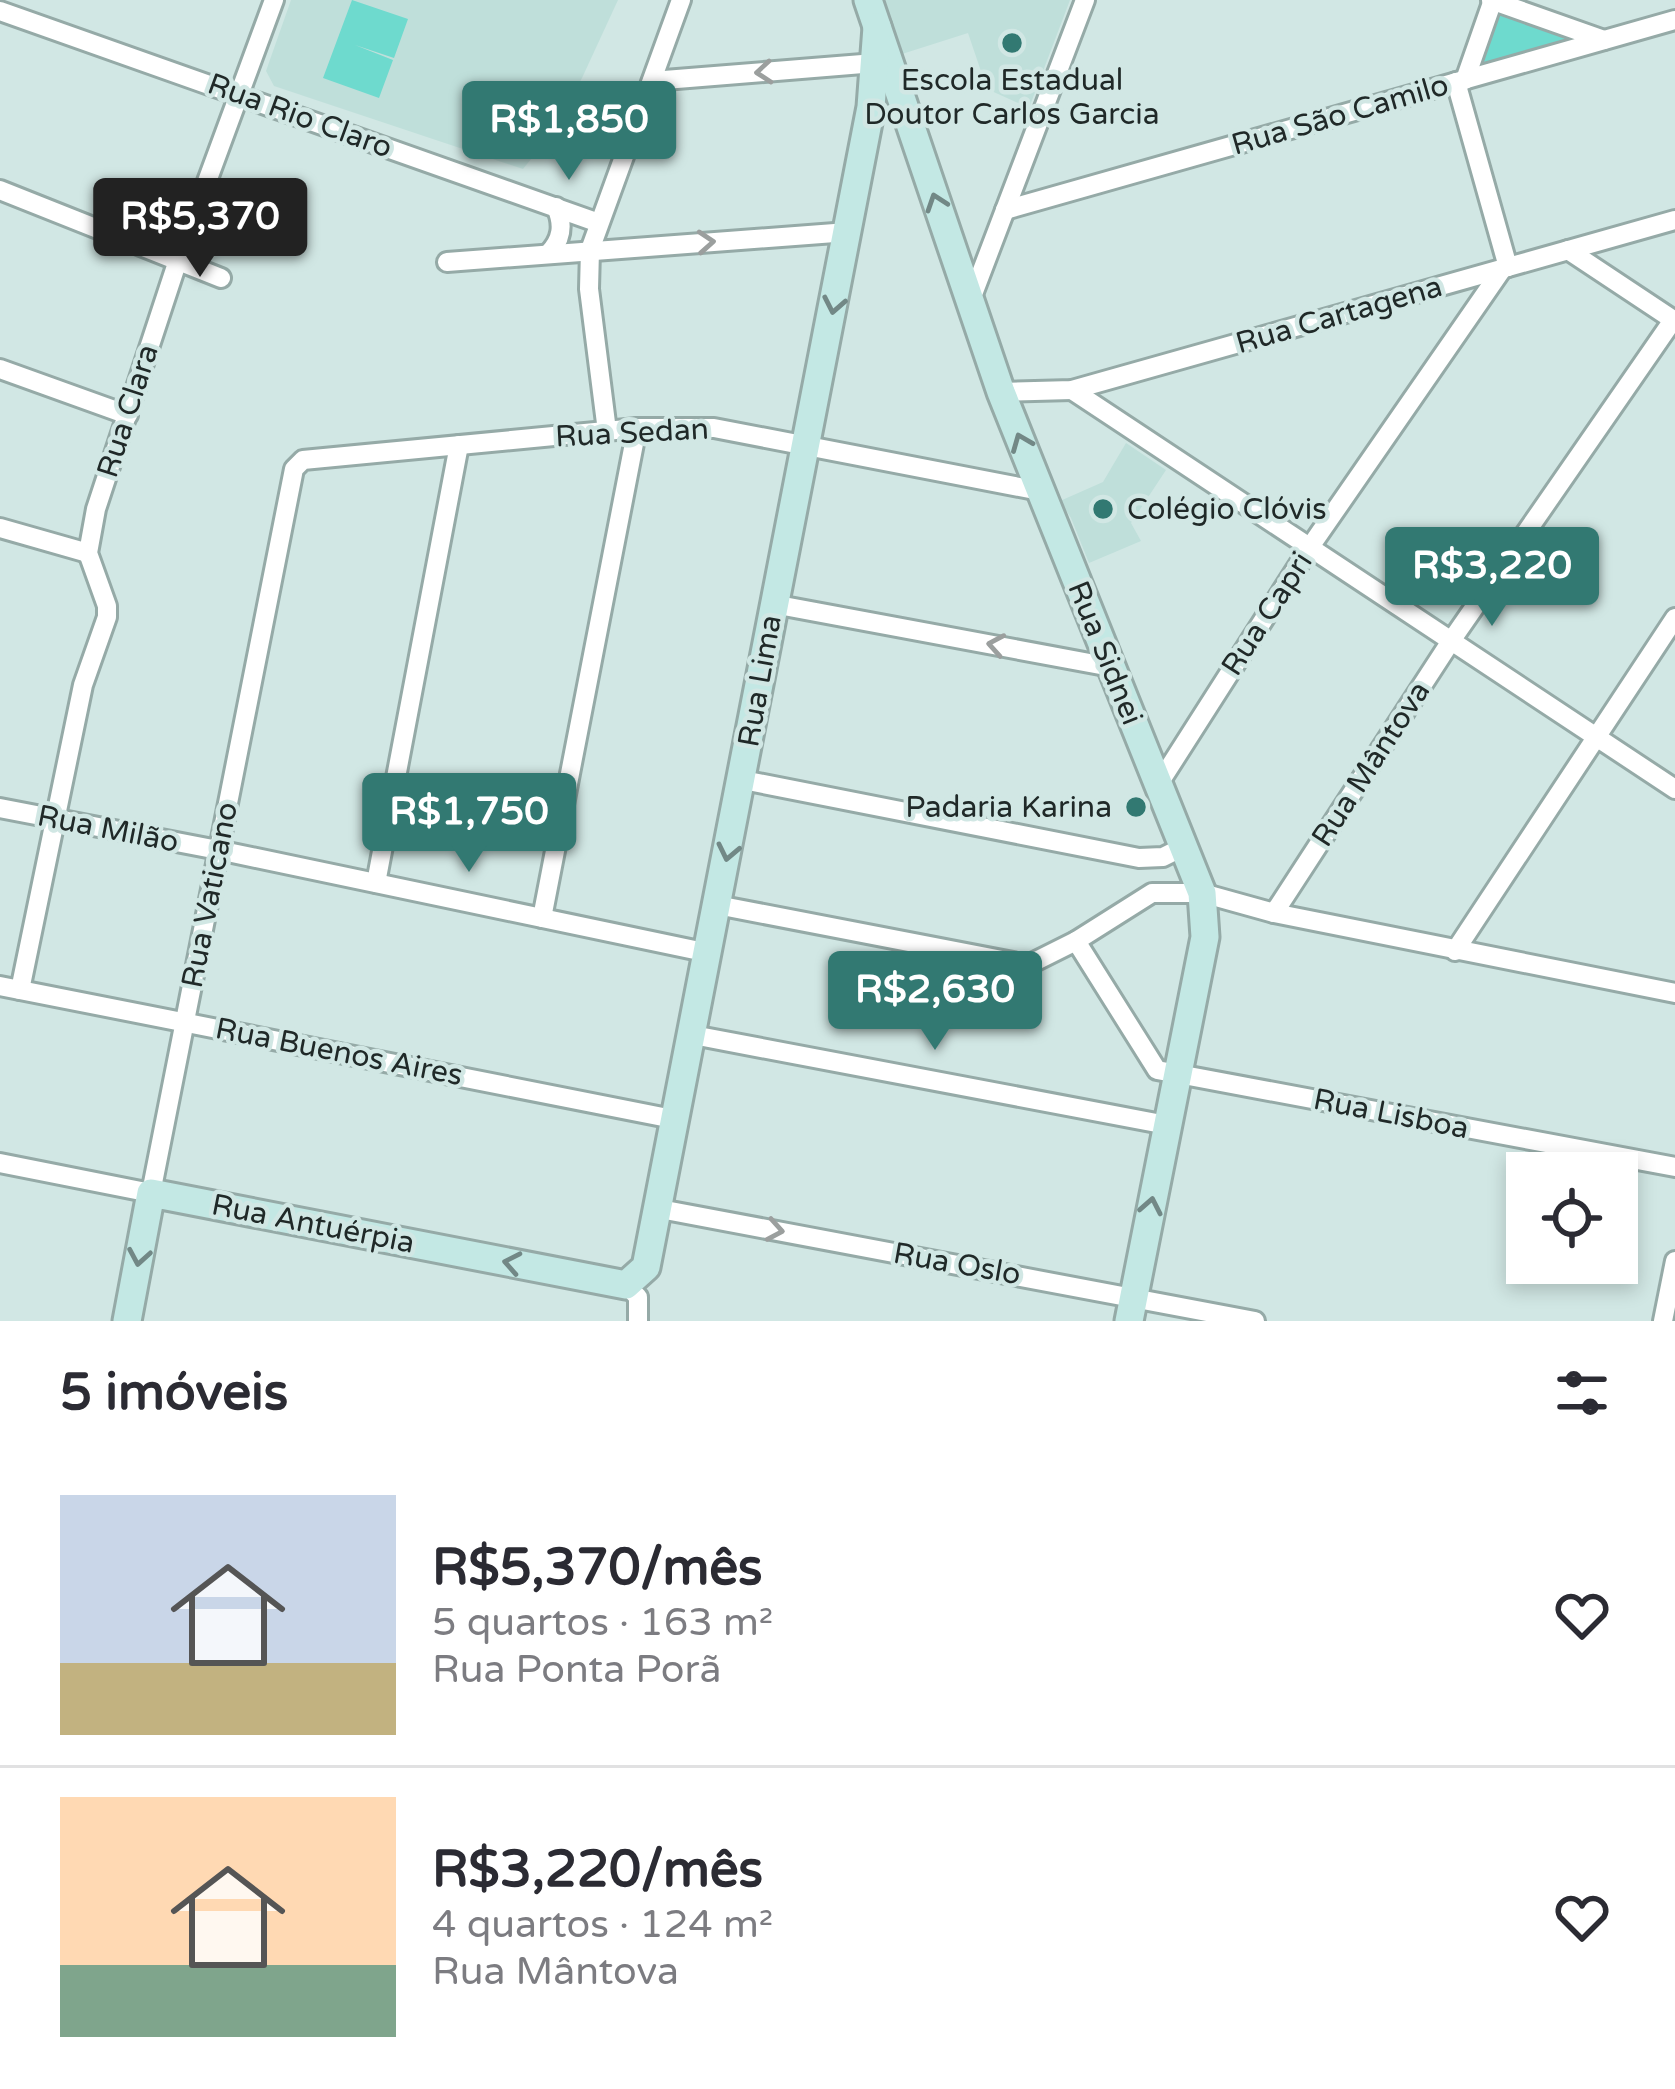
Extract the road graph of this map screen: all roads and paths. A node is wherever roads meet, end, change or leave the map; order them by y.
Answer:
1 (274, 0) edge
2 (681, 0) edge
3 (1085, 0) edge
4 (1493, 0) edge
5 (0, 10) edge
6 (872, 13) edge
7 (1675, 20) edge
8 (1604, 40) junction
9 (869, 66) junction
10 (652, 81) junction
11 (1460, 81) junction
12 (241, 94) junction
13 (902, 103) junction
14 (872, 107) junction
15 (0, 190) edge
16 (556, 207) junction
17 (1005, 210) junction
18 (1675, 220) edge
19 (599, 223) junction
20 (848, 232) junction
21 (994, 242) junction
22 (952, 248) junction
23 (590, 250) junction
24 (1568, 250) junction
25 (548, 254) junction
26 (178, 260) junction
27 (447, 262) dead end
28 (1505, 268) junction
29 (221, 278) dead end
30 (970, 302) junction
31 (1674, 321) edge
32 (0, 369) edge
33 (1072, 390) junction
34 (1001, 392) junction
35 (128, 416) junction
36 (637, 428) junction
37 (607, 431) junction
38 (459, 445) junction
39 (808, 445) junction
40 (294, 469) joint
41 (1040, 491) junction
42 (0, 528) edge
43 (1310, 548) junction
44 (88, 553) junction
45 (773, 604) junction
46 (1675, 619) edge
47 (1451, 641) junction
48 (1111, 667) junction
49 (1596, 737) junction
50 (742, 780) junction
51 (1158, 785) junction
52 (1675, 789) edge
53 (0, 808) edge
54 (54, 819) junction
55 (1183, 847) junction
56 (218, 850) junction
57 (1153, 858) junction
58 (376, 883) junction
59 (1202, 892) junction
60 (1153, 893) junction
61 (717, 905) junction
62 (1274, 913) junction
63 (542, 918) junction
64 (1076, 941) junction
65 (1455, 951) junction
66 (709, 953) junction
67 (0, 986) edge
68 (20, 990) junction
69 (1675, 992) edge
70 (185, 1022) junction
71 (693, 1035) junction
72 (1178, 1074) junction
73 (678, 1120) junction
74 (1167, 1125) junction
75 (0, 1163) edge
76 (1675, 1167) edge
77 (151, 1193) junction
78 (660, 1209) junction
79 (1675, 1261) edge
80 (626, 1285) junction
81 (1131, 1309) edge
82 (128, 1321) edge
83 (638, 1321) edge
84 (1255, 1321) edge
85 (1663, 1321) edge

1 - 12 street, Rua Clara
2 - 10 street
3 - 17 street
4 - 8 street
4 - 11 street
5 - 12 street, Rua Rio Claro
6 - 9 main road, Rua Lima
6 - 13 main road, Rua Sidnei
7 - 8 street, Rua São Camilo
8 - 11 street, Rua São Camilo
9 -> 10 street
9 - 13 main road
9 - 14 main road, Rua Lima
10 - 19 street
11 - 17 street, Rua São Camilo
11 - 28 street
12 - 16 street, Rua Rio Claro
12 - 26 street, Rua Clara
13 - 14 main road
22 -> 13 main road, Rua Sidnei
14 - 20 main road, Rua Lima
15 - 26 street
16 - 19 street, Rua Rio Claro
16 - 25 street
17 - 21 street
18 - 24 street, Rua Cartagena
19 - 23 street
23 -> 20 street
20 -> 39 main road, Rua Lima
21 - 22 street
21 - 30 street
22 - 30 main road, Rua Sidnei
23 - 25 street
23 - 37 street
24 - 28 street, Rua Cartagena
24 - 31 street
25 - 27 street
26 - 29 street
26 - 35 street, Rua Clara
28 - 33 street, Rua Cartagena
28 - 43 street, Rua Capri
30 - 34 main road, Rua Sidnei
31 - 47 street, Rua Mântova
32 - 35 street
33 - 34 street, Rua Cartagena
33 - 43 street
41 -> 34 main road, Rua Sidnei
35 - 44 street, Rua Clara
36 - 37 street, Rua Sedan
36 - 39 street, Rua Sedan
36 - 63 street
37 - 38 street, Rua Sedan
38 - 40 street, Rua Sedan
38 - 58 street
39 - 41 street, Rua Sedan
39 - 45 main road, Rua Lima
40 - 56 street, Rua Vaticano
41 - 48 main road, Rua Sidnei
42 - 44 street
43 - 47 street
43 - 51 street, Rua Capri
44 - 54 street
48 -> 45 street
45 - 50 main road, Rua Lima
46 - 49 street
47 - 49 street
47 - 62 street, Rua Mântova
48 - 51 main road, Rua Sidnei
49 - 52 street
49 - 65 street
50 - 57 street
50 -> 61 main road, Rua Lima
51 - 55 main road, Rua Sidnei
53 - 54 street, Rua Milão
54 - 56 street, Rua Milão
54 - 68 street
55 - 57 street
55 - 59 main road, Rua Sidnei
56 - 58 street, Rua Milão
56 - 70 street, Rua Vaticano
57 - 60 street
58 - 63 street, Rua Milão
59 - 60 street
59 - 62 street
59 - 72 main road, Rua Sidnei
60 - 64 street
61 - 64 street
61 - 66 main road, Rua Lima
62 - 65 street
63 - 66 street, Rua Milão
64 - 72 street
65 - 69 street
66 - 71 main road, Rua Lima
67 - 68 street, Rua Buenos Aires
68 - 70 street, Rua Buenos Aires
70 - 73 street, Rua Buenos Aires
70 - 77 street, Rua Vaticano
71 - 73 main road, Rua Lima
71 - 74 street
72 - 74 main road, Rua Sidnei
72 - 76 street, Rua Lisboa
73 - 78 main road, Rua Lima
81 -> 74 main road, Rua Sidnei
75 - 77 street, Rua Antuérpia
80 -> 77 main road, Rua Antuérpia
77 -> 82 main road, Rua Vaticano
78 - 80 main road, Rua Lima
78 -> 81 street, Rua Oslo
79 - 85 street
80 - 83 street
81 - 84 street, Rua Oslo

